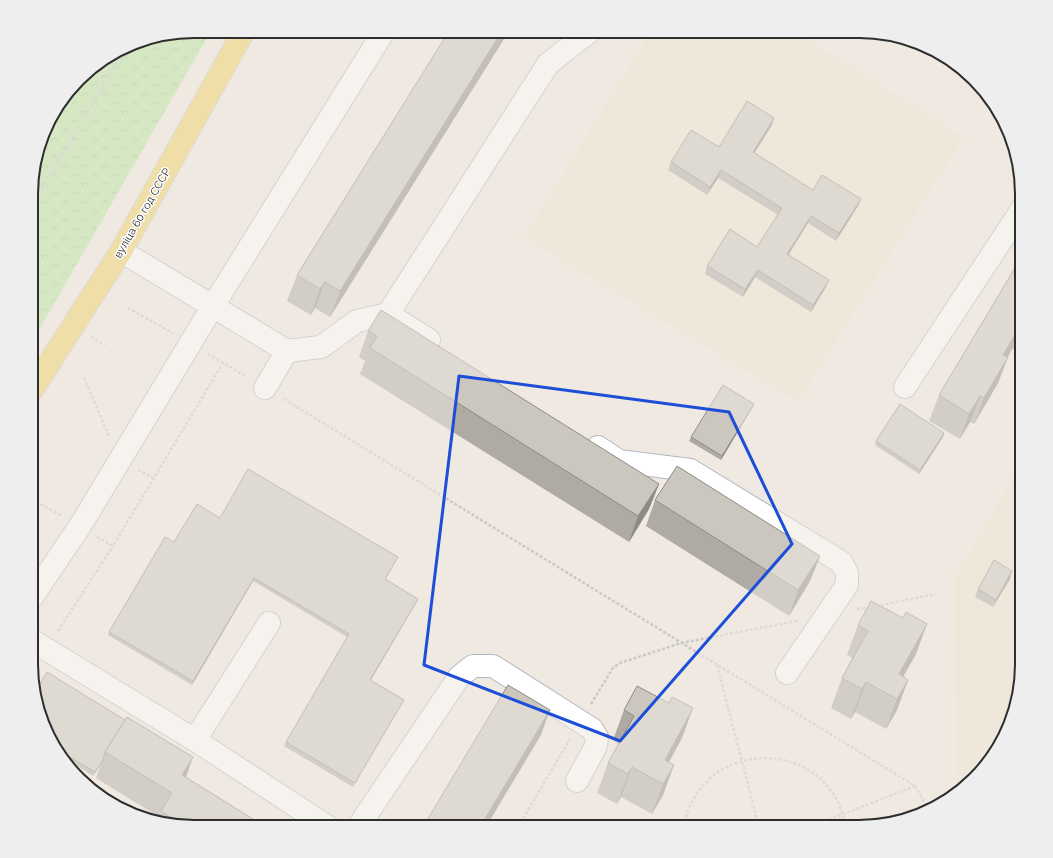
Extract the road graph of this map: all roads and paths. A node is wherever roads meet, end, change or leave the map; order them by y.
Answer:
1 (240, 38) edge
2 (380, 38) edge
3 (581, 38) edge
4 (120, 57) edge
5 (38, 197) edge
6 (1015, 220) edge
7 (121, 251) junction
8 (213, 306) junction
9 (388, 314) junction
10 (287, 351) junction
11 (448, 352) edge
12 (38, 381) edge
13 (905, 387) dead end
14 (265, 388) junction
15 (580, 436) edge
16 (38, 502) edge
17 (80, 526) junction
18 (112, 546) junction
19 (38, 588) edge
20 (936, 594) dead end
21 (827, 615) junction
22 (269, 623) dead end
23 (681, 643) junction
24 (39, 645) edge
25 (717, 664) junction
26 (788, 673) dead end
27 (581, 721) junction
28 (195, 740) junction
29 (742, 760) junction
30 (576, 781) dead end
31 (915, 786) junction
32 (926, 805) edge
33 (843, 814) junction
34 (317, 820) edge
35 (363, 820) edge
36 (522, 820) edge
37 (685, 820) edge
38 (757, 820) edge
39 (828, 820) edge
40 (844, 820) edge

1 - 7 main road, вуліца 60 год СССР
2 - 8 lane
3 - 9 lane
4 - 5 path
6 - 13 lane
7 - 8 lane
7 - 12 main road, вуліца 60 год СССР
8 - 10 lane
8 - 17 lane
9 - 10 lane
9 - 11 lane
10 - 14 lane
14 - 18 path
14 - 23 path
15 - 21 lane
16 - 17 path
17 - 18 path
17 - 19 lane
18 - 24 path
20 - 21 path
21 - 23 path
21 - 26 lane
22 - 28 lane
23 - 25 path
23 - 27 path
24 - 28 lane
25 - 29 path
25 - 31 path
27 - 30 lane
27 - 35 lane
27 - 36 path
28 - 34 lane
29 - 33 path
29 - 37 path
29 - 38 path
31 - 32 path
31 - 33 path
33 - 39 path
33 - 40 path

